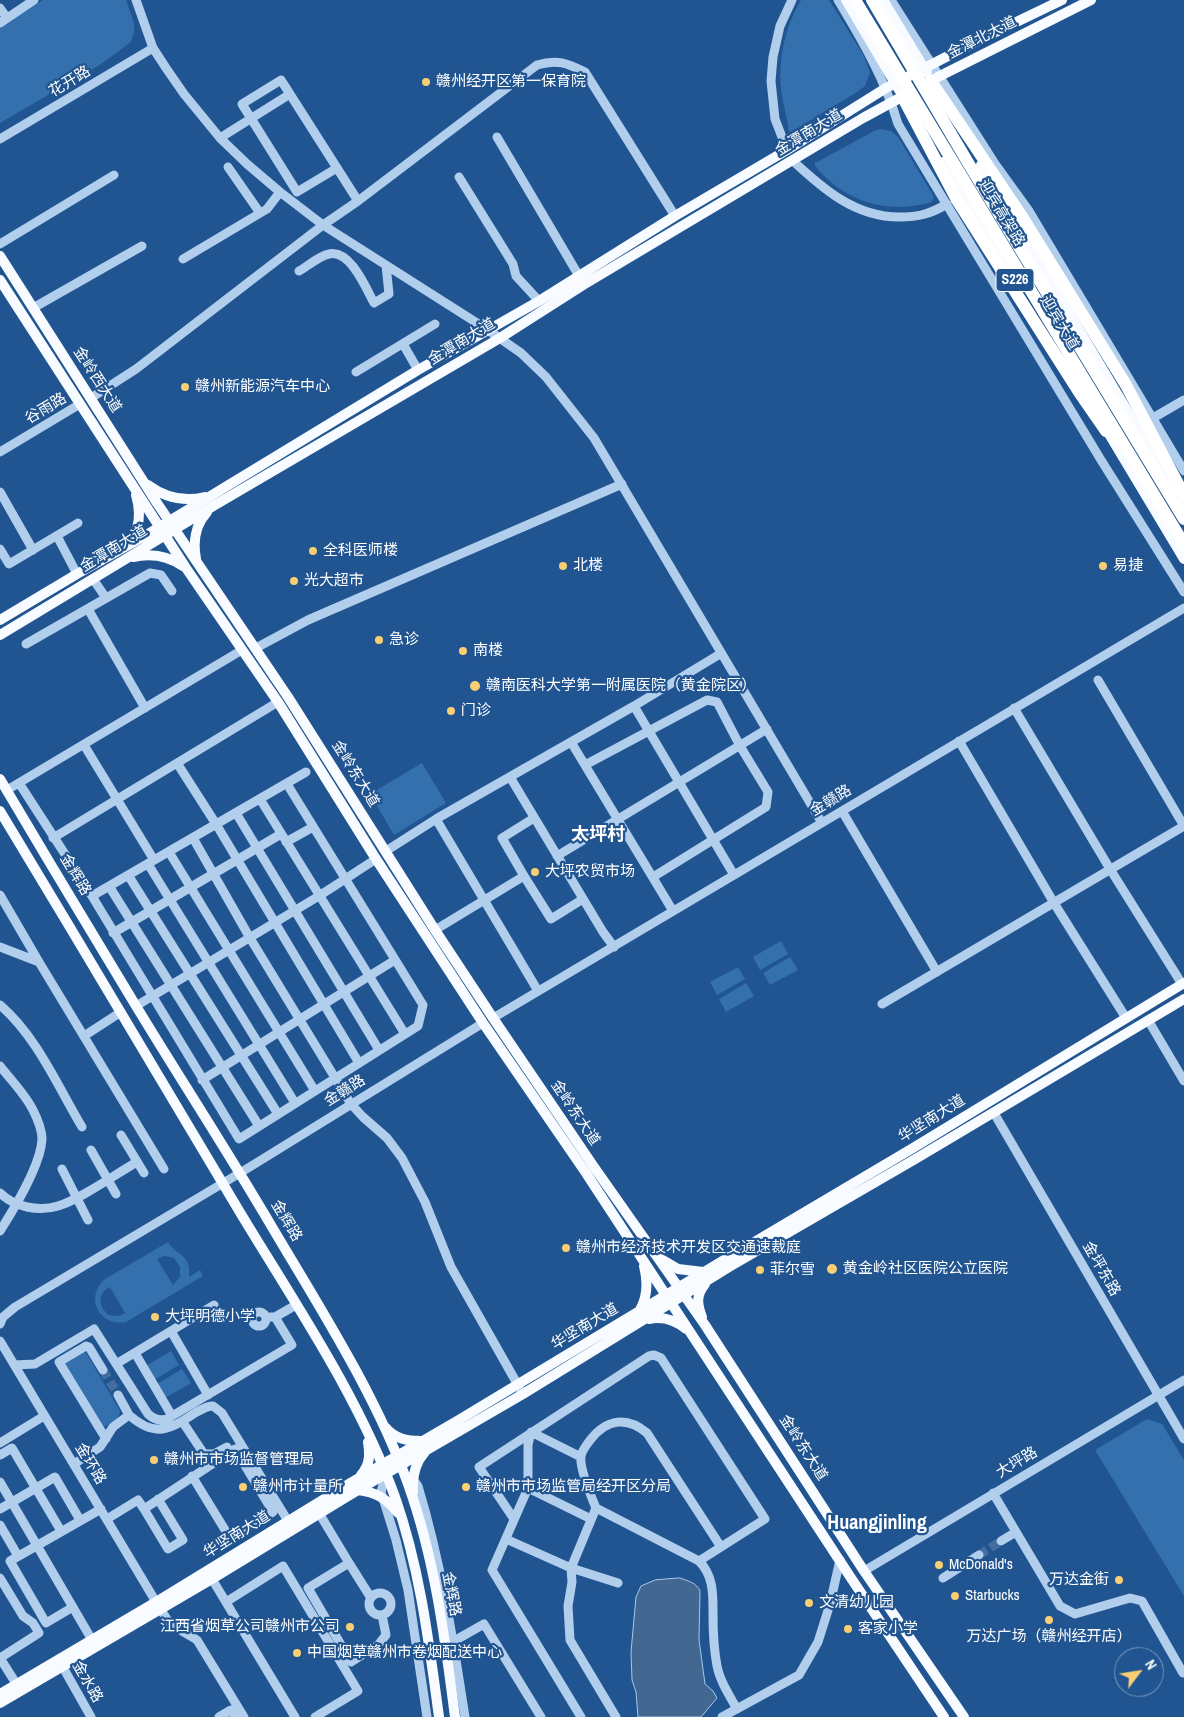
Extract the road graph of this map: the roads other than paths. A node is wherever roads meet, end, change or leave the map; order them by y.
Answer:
1 (34, 0) edge
2 (136, 0) edge
3 (792, 0) edge
4 (838, 0) edge
5 (846, 0) edge
6 (855, 0) edge
7 (872, 0) edge
8 (883, 0) edge
9 (891, 0) edge
10 (1062, 0) edge
11 (1091, 0) edge
12 (0, 8) edge
13 (4, 20) edge
14 (153, 48) junction
15 (928, 67) junction
16 (935, 78) junction
17 (891, 86) junction
18 (290, 94) junction
19 (897, 99) junction
20 (250, 119) junction
21 (497, 137) dead end
22 (220, 138) junction
23 (0, 139) edge
24 (787, 150) junction
25 (792, 160) junction
26 (228, 167) dead end
27 (337, 168) junction
28 (114, 175) dead end
29 (459, 177) dead end
30 (280, 192) junction
31 (358, 201) junction
32 (952, 202) junction
33 (260, 213) junction
34 (675, 216) junction
35 (323, 225) junction
36 (0, 244) edge
37 (142, 246) dead end
38 (0, 256) edge
39 (182, 259) dead end
40 (386, 265) junction
41 (299, 271) dead end
42 (579, 276) junction
43 (0, 280) edge
44 (539, 301) junction
45 (32, 308) junction
46 (435, 324) dead end
47 (488, 330) junction
48 (500, 338) junction
49 (403, 344) junction
50 (418, 370) junction
51 (356, 372) dead end
52 (91, 398) junction
53 (1184, 400) edge
54 (80, 404) junction
55 (1153, 418) junction
56 (0, 452) edge
57 (1184, 471) edge
58 (140, 477) junction
59 (622, 484) junction
60 (134, 487) junction
61 (0, 492) edge
62 (210, 495) junction
63 (1184, 495) edge
64 (3, 504) edge
65 (216, 504) junction
66 (1184, 506) edge
67 (1184, 519) edge
68 (78, 523) dead end
69 (172, 525) junction
70 (162, 531) junction
71 (56, 536) junction
72 (132, 542) junction
73 (1184, 545) edge
74 (0, 549) edge
75 (33, 550) junction
76 (127, 559) junction
77 (1184, 559) edge
78 (198, 565) junction
79 (186, 568) junction
80 (78, 574) junction
81 (93, 579) junction
82 (172, 591) dead end
83 (1184, 592) edge
84 (106, 598) junction
85 (1184, 608) edge
86 (88, 609) junction
87 (228, 610) junction
88 (219, 617) junction
89 (0, 620) edge
90 (0, 634) edge
91 (26, 644) dead end
92 (256, 648) junction
93 (242, 650) junction
94 (720, 654) junction
95 (1098, 680) dead end
96 (278, 702) junction
97 (634, 706) junction
98 (145, 708) junction
99 (1014, 708) junction
100 (767, 730) junction
101 (649, 731) junction
102 (959, 741) junction
103 (571, 742) junction
104 (84, 745) junction
105 (740, 746) junction
106 (177, 763) junction
107 (586, 766) junction
108 (306, 772) dead end
109 (510, 777) junction
110 (0, 779) edge
111 (679, 782) junction
112 (19, 783) junction
113 (287, 784) junction
114 (7, 790) junction
115 (118, 799) junction
116 (260, 799) junction
117 (0, 811) edge
118 (842, 811) junction
119 (236, 813) junction
120 (436, 818) junction
121 (534, 818) junction
122 (618, 819) junction
123 (822, 823) junction
124 (216, 824) junction
125 (313, 826) junction
126 (1184, 826) edge
127 (281, 834) junction
128 (54, 838) junction
129 (193, 838) junction
130 (713, 839) junction
131 (286, 842) junction
132 (258, 848) junction
133 (386, 851) junction
134 (169, 852) junction
135 (557, 856) junction
136 (376, 859) junction
137 (237, 860) junction
138 (151, 862) junction
139 (1110, 870) junction
140 (213, 874) junction
141 (734, 875) junction
142 (128, 876) junction
143 (524, 876) junction
144 (652, 876) junction
145 (346, 879) junction
146 (109, 886) junction
147 (190, 887) junction
148 (0, 895) edge
149 (92, 896) junction
150 (319, 896) junction
151 (170, 899) junction
152 (583, 899) junction
153 (484, 900) junction
154 (1054, 903) junction
155 (295, 910) junction
156 (150, 911) junction
157 (673, 912) junction
158 (132, 922) junction
159 (275, 923) junction
160 (435, 930) junction
161 (114, 933) junction
162 (250, 938) junction
163 (0, 946) edge
164 (614, 947) junction
165 (229, 951) junction
166 (395, 960) junction
167 (39, 962) junction
168 (209, 963) junction
169 (936, 972) junction
170 (190, 975) junction
171 (370, 976) junction
172 (1183, 984) edge
173 (171, 986) junction
174 (344, 992) junction
175 (538, 992) junction
176 (153, 998) junction
177 (1184, 999) edge
178 (324, 1004) junction
179 (882, 1004) dead end
180 (0, 1005) edge
181 (136, 1006) junction
182 (121, 1012) junction
183 (493, 1018) junction
184 (1126, 1018) junction
185 (300, 1019) junction
186 (1148, 1020) junction
187 (483, 1024) junction
188 (279, 1032) junction
189 (405, 1034) junction
190 (84, 1036) junction
191 (259, 1044) junction
192 (379, 1050) junction
193 (241, 1056) junction
194 (359, 1063) junction
195 (0, 1066) edge
196 (222, 1067) junction
197 (336, 1078) junction
198 (202, 1080) junction
199 (1184, 1081) edge
200 (315, 1091) junction
201 (296, 1103) junction
202 (351, 1104) junction
203 (994, 1113) junction
204 (278, 1114) junction
205 (259, 1126) junction
206 (82, 1127) dead end
207 (121, 1135) dead end
208 (91, 1150) dead end
209 (136, 1162) junction
210 (62, 1169) dead end
211 (164, 1169) dead end
212 (590, 1170) junction
213 (144, 1173) dead end
214 (240, 1173) junction
215 (108, 1179) junction
216 (222, 1182) junction
217 (0, 1192) edge
218 (116, 1194) dead end
219 (77, 1197) junction
220 (15, 1204) junction
221 (88, 1220) dead end
222 (0, 1231) edge
223 (655, 1254) junction
224 (643, 1260) junction
225 (707, 1275) junction
226 (681, 1291) junction
227 (668, 1299) junction
228 (214, 1305) dead end
229 (296, 1305) junction
230 (643, 1315) junction
231 (265, 1316) dead end
232 (275, 1318) junction
233 (0, 1324) edge
234 (705, 1325) junction
235 (171, 1331) junction
236 (691, 1333) junction
237 (0, 1341) edge
238 (135, 1353) junction
239 (116, 1364) junction
240 (14, 1365) junction
241 (103, 1370) tunnel mouth
242 (1184, 1380) edge
243 (520, 1389) junction
244 (118, 1395) tunnel mouth
245 (208, 1395) junction
246 (1158, 1396) junction
247 (129, 1415) junction
248 (44, 1416) junction
249 (172, 1416) junction
250 (182, 1422) junction
251 (381, 1422) junction
252 (366, 1429) junction
253 (531, 1432) junction
254 (106, 1439) junction
255 (1184, 1439) edge
256 (238, 1440) junction
257 (0, 1443) edge
258 (424, 1446) junction
259 (0, 1455) edge
260 (581, 1457) junction
261 (399, 1460) junction
262 (74, 1464) junction
263 (384, 1469) junction
264 (192, 1476) junction
265 (358, 1478) junction
266 (413, 1479) junction
267 (1, 1486) edge
268 (35, 1488) junction
269 (528, 1488) junction
270 (358, 1490) junction
271 (993, 1493) junction
272 (382, 1497) junction
273 (158, 1500) junction
274 (12, 1502) junction
275 (414, 1503) junction
276 (596, 1508) junction
277 (0, 1509) edge
278 (101, 1509) junction
279 (144, 1509) junction
280 (319, 1513) junction
281 (401, 1517) junction
282 (107, 1519) junction
283 (591, 1519) junction
284 (80, 1520) junction
285 (514, 1520) junction
286 (288, 1521) junction
287 (0, 1525) edge
288 (61, 1531) junction
289 (1016, 1532) junction
290 (506, 1539) junction
291 (1001, 1541) tunnel mouth
292 (37, 1545) junction
293 (721, 1547) junction
294 (979, 1555) tunnel mouth
295 (18, 1556) junction
296 (840, 1560) junction
297 (698, 1561) junction
298 (349, 1563) junction
299 (571, 1568) junction
300 (864, 1570) junction
301 (0, 1578) edge
302 (943, 1578) dead end
303 (212, 1580) junction
304 (618, 1583) dead end
305 (371, 1598) junction
306 (226, 1602) junction
307 (159, 1606) junction
308 (73, 1607) junction
309 (382, 1615) junction
310 (92, 1640) junction
311 (454, 1641) junction
312 (0, 1658) edge
313 (60, 1664) junction
314 (1183, 1673) edge
315 (17, 1685) junction
316 (1, 1699) edge
317 (736, 1709) junction
318 (91, 1717) edge
319 (219, 1717) edge
320 (235, 1717) edge
321 (244, 1717) edge
322 (295, 1717) edge
323 (314, 1717) edge
324 (427, 1717) edge
325 (439, 1717) edge
326 (455, 1717) edge
327 (465, 1717) edge
328 (541, 1717) edge
329 (581, 1717) edge
330 (616, 1717) edge
331 (722, 1717) edge
332 (944, 1717) edge
333 (964, 1717) edge

1 - 13 street
2 - 14 street
3 - 24 street
4 - 17 street
5 - 17 main road, 迎宾大道 / S226
6 - 73 highway, 迎宾高架路, bridge
7 - 67 highway, 迎宾高架路, bridge
8 - 15 main road, 迎宾大道 / S226
9 - 15 street
10 - 15 main road, 金潭北大道
11 - 16 main road, 金潭北大道
12 - 13 street
14 - 22 street
14 - 23 street, 花开路
15 - 16 main road, 迎宾大道 / S226
15 - 17 main road, 金潭南大道
16 - 19 main road, 金潭南大道
16 - 55 street
16 - 63 highway
16 - 66 main road, 迎宾大道 / S226
17 - 19 main road, 迎宾大道 / S226
17 - 24 main road, 金潭南大道
18 - 20 street
18 - 20 street
18 - 27 street
19 - 25 main road, 金潭南大道
19 - 32 highway
19 - 77 main road, 迎宾大道 / S226
20 - 22 street
20 - 27 street
21 - 42 street
22 - 30 street
24 - 34 main road, 金潭南大道
25 - 32 street
25 - 48 main road, 金潭南大道
26 - 33 street
27 - 31 street
28 - 36 street
29 - 44 street
30 - 33 street
30 - 35 street
31 - 34 street
31 - 35 street
32 - 73 highway, bridge
32 - 83 street
33 - 39 street
34 - 42 main road, 金潭南大道
35 - 40 street
35 - 52 street
37 - 45 street
38 - 45 main road, 金岭西大道
40 - 41 street
40 - 47 street
42 - 44 main road, 金潭南大道
43 - 54 main road, 金岭西大道
44 - 47 main road, 金潭南大道
45 - 52 main road, 金岭西大道
46 - 49 street
47 - 48 street
47 - 50 main road, 金潭南大道
48 - 59 street
48 - 65 main road, 金潭南大道
49 - 50 street
49 - 51 street
50 - 62 main road, 金潭南大道
52 - 58 main road, 金岭西大道
53 - 55 street
54 - 56 street, 谷雨路
54 - 60 main road, 金岭西大道
55 - 57 street
58 - 62 main road
58 - 69 main road, 金岭西大道
59 - 92 street
59 - 94 street
60 - 70 main road, 金岭西大道
60 - 72 main road
61 - 64 street
62 - 69 main road, 金潭南大道
64 - 75 street
65 - 69 main road, 金潭南大道
65 - 78 main road
68 - 71 street
69 - 70 main road, 金潭南大道
69 - 78 main road, 金岭东大道
70 - 72 main road, 金潭南大道
70 - 76 main road, 金潭南大道
70 - 79 main road, 金岭东大道
71 - 75 street
71 - 80 street
72 - 80 main road, 金潭南大道
74 - 75 street
76 - 79 main road
76 - 81 main road, 金潭南大道
78 - 87 main road, 金岭东大道
79 - 88 main road, 金岭东大道
80 - 89 main road, 金潭南大道
81 - 84 street
81 - 90 main road, 金潭南大道
82 - 84 street
84 - 86 street
85 - 99 street, 金赣路
86 - 91 street
86 - 98 street
87 - 88 main road
87 - 92 main road, 金岭东大道
88 - 93 main road, 金岭东大道
92 - 133 main road, 金岭东大道
93 - 96 main road, 金岭东大道
93 - 98 street
94 - 97 street
94 - 100 street
95 - 126 street
96 - 106 street
96 - 136 main road, 金岭东大道
97 - 101 street
97 - 103 street
98 - 104 street
99 - 102 street, 金赣路
99 - 139 street
100 - 105 street
100 - 123 street
101 - 105 street
101 - 107 street
101 - 111 street
102 - 118 street, 金赣路
102 - 154 street
103 - 107 street
103 - 109 street
104 - 112 street
104 - 115 street
105 - 111 street
105 - 130 street
106 - 115 street
106 - 124 street
107 - 122 street
108 - 113 street
109 - 120 street
109 - 121 street
110 - 114 main road, 金辉路
111 - 122 street
111 - 130 street
112 - 114 street
112 - 128 street
113 - 116 street
113 - 125 street
114 - 181 main road, 金辉路
115 - 128 street
115 - 138 street
116 - 119 street
116 - 127 street
117 - 182 main road, 金辉路
118 - 123 street, 金赣路
118 - 169 street
119 - 124 street
119 - 132 street
120 - 133 street
120 - 153 street
121 - 135 street
121 - 143 street
122 - 135 street
122 - 144 street
123 - 141 street, 金赣路
124 - 129 street
124 - 137 street
125 - 131 street
125 - 145 street
126 - 139 street
127 - 131 street
127 - 132 street
128 - 149 street
129 - 134 street
129 - 140 street
130 - 141 street
130 - 144 street
131 - 150 street
132 - 137 street
132 - 155 street
133 - 160 main road, 金岭东大道
134 - 138 street
134 - 147 street
135 - 152 street
136 - 145 street
136 - 187 main road, 金岭东大道
137 - 140 street
137 - 159 street
138 - 142 street
138 - 151 street
139 - 154 street
139 - 172 street
140 - 147 street
140 - 162 street
141 - 157 street, 金赣路
142 - 146 street
142 - 156 street
143 - 152 street
143 - 153 street
144 - 157 street
145 - 150 street
145 - 166 street
146 - 149 street
146 - 158 street
147 - 151 street
147 - 165 street
148 - 167 street
149 - 161 street
150 - 155 street
150 - 171 street
151 - 156 street
151 - 168 street
152 - 164 street
153 - 160 street
153 - 175 street
154 - 169 street
154 - 184 street
155 - 159 street
155 - 174 street
156 - 158 street
156 - 170 street
157 - 164 street, 金赣路
158 - 161 street
158 - 173 street
159 - 162 street
159 - 178 street
160 - 183 main road, 金岭东大道
161 - 176 street
162 - 165 street
162 - 185 street
163 - 167 street
164 - 175 street, 金赣路
165 - 168 street
165 - 188 street
166 - 171 street
166 - 189 street
167 - 190 street
168 - 170 street
168 - 191 street
169 - 179 street
170 - 173 street
170 - 193 street
171 - 174 street
171 - 189 street
172 - 184 main road, 华坚南大道
173 - 176 street
173 - 196 street
174 - 178 street
174 - 192 street
175 - 183 street, 金赣路
176 - 181 street
176 - 198 street
177 - 186 main road, 华坚南大道
178 - 185 street
178 - 194 street
180 - 206 street
181 - 214 main road, 金辉路
182 - 190 street
182 - 216 main road, 金辉路
183 - 212 main road, 金岭东大道
184 - 225 main road, 华坚南大道
185 - 188 street
185 - 197 street
186 - 199 street
186 - 203 main road, 华坚南大道
187 - 202 street, 金赣路
187 - 212 main road, 金岭东大道
188 - 191 street
188 - 200 street
189 - 192 street
190 - 211 street
191 - 193 street
191 - 201 street
192 - 194 street
193 - 196 street
193 - 204 street
194 - 197 street
195 - 220 street
196 - 198 street
196 - 205 street
197 - 200 street
197 - 202 street
198 - 205 street
200 - 201 street
201 - 204 street
202 - 214 street, 金赣路
202 - 243 street
203 - 225 main road, 华坚南大道
203 - 246 street, 金坪东路
204 - 205 street
207 - 209 street
208 - 215 street
209 - 213 street
209 - 215 street
210 - 219 street
212 - 223 main road, 金岭东大道
212 - 224 main road, 金岭东大道
214 - 216 street, 金赣路
214 - 251 main road, 金辉路
215 - 218 street
215 - 219 street
216 - 229 main road, 金辉路
216 - 233 street
217 - 220 street
219 - 220 street
219 - 221 street
220 - 222 street
223 - 225 main road
223 - 226 main road, 金岭东大道
224 - 227 main road, 金岭东大道
224 - 230 main road
225 - 226 main road, 华坚南大道
225 - 234 main road
226 - 227 main road, 华坚南大道
226 - 234 main road, 金岭东大道
227 - 230 main road, 华坚南大道
227 - 236 main road, 金岭东大道
228 - 235 street
229 - 232 street
229 - 252 main road, 金辉路
230 - 236 main road
230 - 243 main road, 华坚南大道
231 - 232 street
232 - 245 street
234 - 300 main road, 金岭东大道
235 - 238 street
235 - 245 street
236 - 296 main road, 金岭东大道
237 - 240 street, 金环路
238 - 239 street
238 - 249 street
239 - 240 street
239 - 249 street
240 - 248 street, 金环路
241 - 254 street
242 - 246 street, 大坪路
243 - 258 main road, 华坚南大道
244 - 247 street
245 - 249 street
246 - 255 street, 金坪东路
246 - 271 street, 大坪路
247 - 250 street
247 - 254 street
248 - 257 street
248 - 262 street, 金环路
250 - 256 street
250 - 256 street
251 - 258 main road
251 - 261 main road, 金辉路
252 - 263 main road, 金辉路
252 - 265 main road
253 - 260 street
253 - 269 street
253 - 285 street
253 - 293 street
254 - 262 street
256 - 286 street
258 - 261 main road, 华坚南大道
258 - 266 main road
259 - 268 street
260 - 276 street
260 - 293 street
261 - 263 main road, 华坚南大道
261 - 266 street
261 - 275 main road, 金辉路
262 - 278 street, 金环路
263 - 265 main road, 华坚南大道
263 - 270 main road, 华坚南大道
263 - 272 street
263 - 281 main road, 金辉路
264 - 264 street
264 - 273 street
265 - 286 main road, 华坚南大道
266 - 275 main road
266 - 311 street
267 - 274 street
268 - 274 street
268 - 284 street
268 - 288 street
269 - 283 street
269 - 285 street
270 - 272 main road
270 - 280 main road, 华坚南大道
271 - 289 street
271 - 300 street, 大坪路
272 - 281 main road
272 - 324 street
273 - 279 street
273 - 279 street
274 - 277 street
274 - 292 street
275 - 326 main road, 金辉路
276 - 283 street
276 - 297 street
278 - 282 street, 金环路
278 - 284 street
279 - 282 street
280 - 298 street
280 - 303 main road, 华坚南大道
281 - 325 main road, 金辉路
282 - 307 street, 金环路
283 - 299 street
284 - 288 street
285 - 290 street
286 - 307 main road, 华坚南大道
287 - 295 street
288 - 292 street
289 - 291 street
289 - 314 street
290 - 299 street
290 - 329 street
292 - 295 street
292 - 308 street
293 - 297 street
294 - 302 street
295 - 308 street
296 - 317 street
296 - 332 main road, 金岭东大道
297 - 317 street
298 - 305 street
298 - 309 street
299 - 304 street
299 - 330 street
300 - 333 main road, 金岭东大道
301 - 312 street
303 - 306 street
303 - 307 main road, 华坚南大道
305 - 309 street
305 - 309 street
306 - 322 street
306 - 323 street
307 - 310 main road, 华坚南大道
307 - 313 main road, 华坚南大道
307 - 321 street, 金环路
308 - 310 street
310 - 313 main road, 华坚南大道
311 - 327 street
311 - 328 street
312 - 315 street
313 - 315 main road, 华坚南大道
313 - 316 main road, 华坚南大道
313 - 318 street, 金水路
315 - 316 main road, 华坚南大道
317 - 331 street
319 - 320 street

